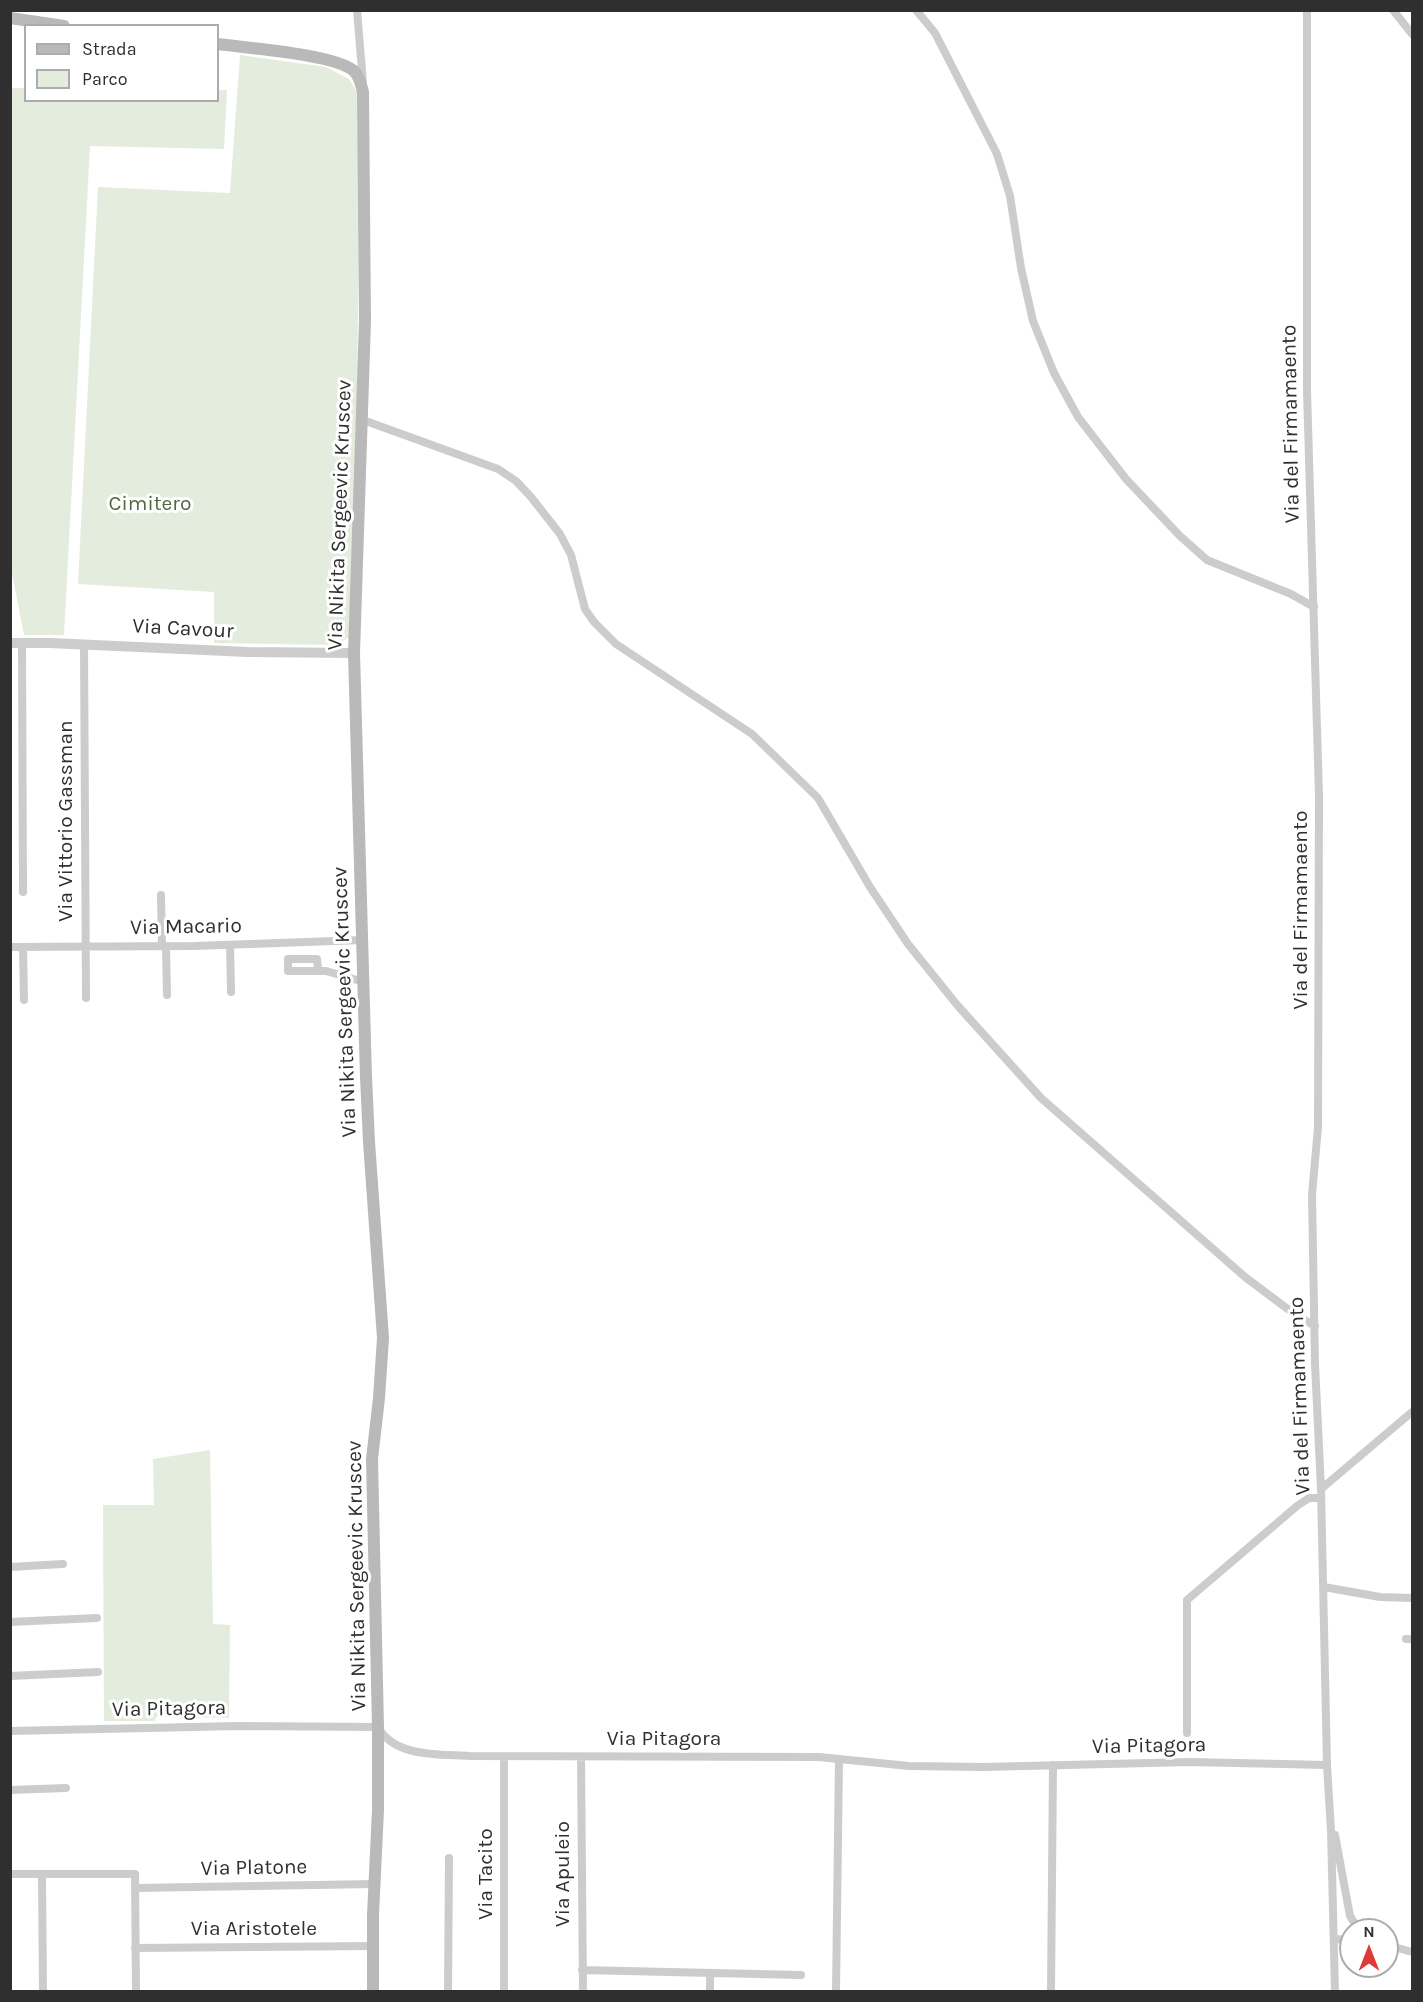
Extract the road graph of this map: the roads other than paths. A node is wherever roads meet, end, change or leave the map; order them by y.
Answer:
1 (357, 10) edge
2 (916, 10) edge
3 (1306, 10) edge
4 (1393, 10) edge
5 (10, 18) edge
6 (50, 24) edge
7 (1413, 34) edge
8 (219, 44) edge
9 (363, 92) junction
10 (363, 420) junction
11 (1314, 607) junction
12 (10, 643) edge
13 (22, 643) junction
14 (84, 644) junction
15 (354, 653) junction
16 (23, 892) dead end
17 (162, 895) dead end
18 (363, 940) junction
19 (292, 942) junction
20 (230, 945) junction
21 (164, 946) junction
22 (10, 947) edge
23 (23, 947) junction
24 (85, 947) junction
25 (293, 959) junction
26 (318, 971) junction
27 (364, 982) junction
28 (231, 992) dead end
29 (167, 995) dead end
30 (86, 998) dead end
31 (24, 1000) dead end
32 (1314, 1326) junction
33 (1413, 1412) edge
34 (1322, 1493) junction
35 (63, 1564) dead end
36 (10, 1567) edge
37 (1324, 1587) junction
38 (1413, 1598) edge
39 (97, 1618) dead end
40 (10, 1622) edge
41 (98, 1672) dead end
42 (10, 1676) edge
43 (378, 1727) junction
44 (10, 1731) edge
45 (1187, 1733) dead end
46 (504, 1757) junction
47 (581, 1757) junction
48 (839, 1759) junction
49 (1053, 1765) junction
50 (1327, 1765) junction
51 (66, 1788) dead end
52 (10, 1790) edge
53 (1330, 1809) junction
54 (449, 1858) dead end
55 (10, 1875) edge
56 (42, 1875) junction
57 (374, 1884) junction
58 (135, 1888) junction
59 (1351, 1918) edge
60 (1335, 1939) junction
61 (1339, 1939) edge
62 (373, 1946) junction
63 (135, 1948) junction
64 (582, 1970) junction
65 (710, 1973) junction
66 (801, 1975) dead end
67 (42, 1992) edge
68 (135, 1992) edge
69 (373, 1992) edge
70 (448, 1992) edge
71 (504, 1992) edge
72 (583, 1992) edge
73 (710, 1992) edge
74 (836, 1992) edge
75 (1051, 1992) edge
76 (1335, 1992) edge

1 - 9 street, Via Nikita Sergeevic Kruscev
2 - 11 street
3 - 11 street, Via del Firmamaento
4 - 7 street
5 - 6 main road
8 - 9 main road
9 - 10 main road, Via Nikita Sergeevic Kruscev
10 - 15 main road, Via Nikita Sergeevic Kruscev
10 - 32 street
11 - 32 street, Via del Firmamaento
12 - 13 street, Via Cavour
13 - 14 street, Via Cavour
13 - 16 street
14 - 15 street, Via Cavour
14 - 24 street, Via Vittorio Gassman
15 - 18 main road, Via Nikita Sergeevic Kruscev
17 - 21 street
18 - 19 street, Via Macario
18 - 27 main road, Via Nikita Sergeevic Kruscev
19 - 20 street, Via Macario
19 - 25 street
20 - 21 street, Via Macario
20 - 28 street
21 - 24 street, Via Macario
21 - 29 street
22 - 23 street, Via Macario
23 - 24 street, Via Macario
23 - 31 street
24 - 30 street, Via Vittorio Gassman
25 - 26 street
25 - 26 street
26 - 27 street
27 - 43 main road, Via Nikita Sergeevic Kruscev
32 - 34 street, Via del Firmamaento
33 - 34 street
34 - 37 street, Via del Firmamaento
34 - 45 street
35 - 36 street
37 - 38 street
37 - 50 street, Via del Firmamaento
39 - 40 street
41 - 42 street
43 - 44 street, Via Pitagora
43 - 46 street, Via Pitagora
43 - 57 main road, Via Nikita Sergeevic Kruscev
46 - 47 street, Via Pitagora
46 - 71 street, Via Tacito
47 - 48 street, Via Pitagora
47 - 64 street, Via Apuleio
48 - 49 street, Via Pitagora
48 - 74 street
49 - 50 street, Via Pitagora
49 - 75 street
50 - 53 street, Via del Firmamaento
51 - 52 street
53 - 59 street, Via del Firmamaento
53 - 60 street, Via del Firmamaento
54 - 70 street
55 - 56 street
56 - 58 street
56 - 67 street
57 - 58 street, Via Platone
57 - 62 main road, Via Nikita Sergeevic Kruscev
58 - 63 street
60 - 61 street
60 - 76 street, Via del Firmamaento
62 - 63 street, Via Aristotele
62 - 69 main road, Via Nikita Sergeevic Kruscev
63 - 68 street
64 - 65 street
64 - 72 street, Via Apuleio
65 - 66 street
65 - 73 street

